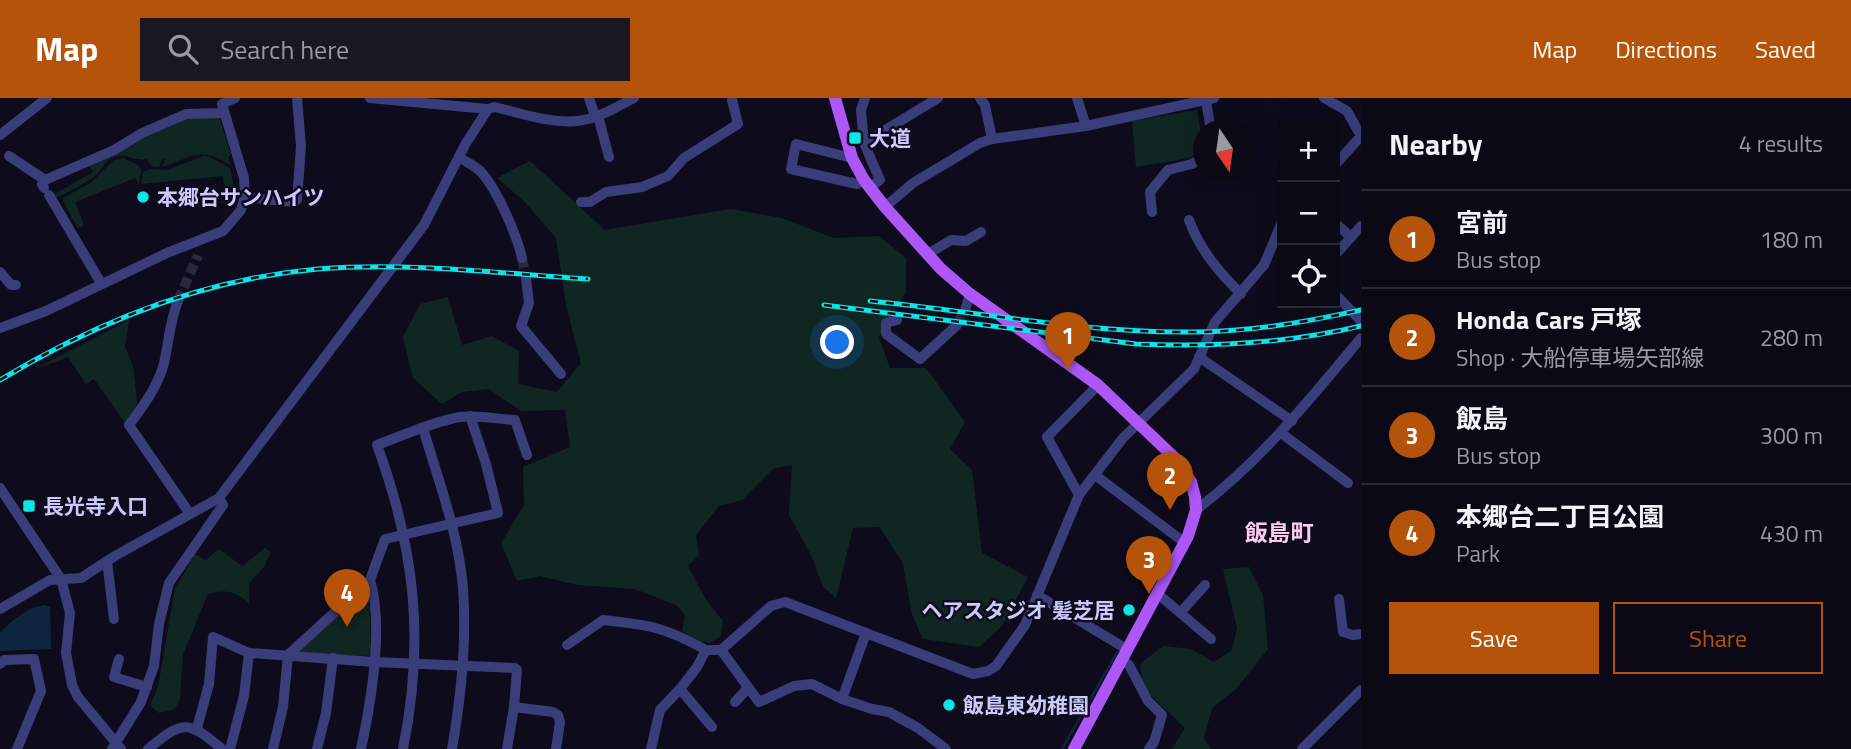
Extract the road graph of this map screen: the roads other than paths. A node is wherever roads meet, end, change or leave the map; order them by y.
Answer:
1 (47, 98) edge
2 (235, 98) edge
3 (297, 98) edge
4 (370, 98) edge
5 (589, 98) edge
6 (835, 98) edge
7 (865, 98) edge
8 (938, 98) edge
9 (980, 98) edge
10 (1077, 98) edge
11 (1324, 98) edge
12 (628, 99) edge
13 (732, 99) edge
14 (1210, 100) edge
15 (438, 101) edge
16 (494, 105) edge
17 (224, 113) junction
18 (596, 116) junction
19 (1211, 119) edge
20 (1086, 126) junction
21 (1, 131) edge
22 (1361, 136) edge
23 (992, 139) junction
24 (864, 143) junction
25 (9, 156) dead end
26 (459, 157) junction
27 (609, 157) dead end
28 (852, 158) junction
29 (1340, 160) edge
30 (1193, 163) edge
31 (867, 183) junction
32 (46, 188) junction
33 (245, 197) junction
34 (581, 202) dead end
35 (885, 206) junction
36 (1152, 212) dead end
37 (1189, 220) dead end
38 (1361, 226) edge
39 (1340, 227) edge
40 (981, 232) dead end
41 (1351, 237) junction
42 (199, 243) junction
43 (1277, 245) edge
44 (1340, 249) edge
45 (928, 254) junction
46 (198, 255) tunnel mouth
47 (523, 258) tunnel mouth
48 (0, 272) edge
49 (526, 278) tunnel mouth
50 (101, 284) junction
51 (16, 285) dead end
52 (1241, 294) junction
53 (1340, 299) edge
54 (178, 301) tunnel mouth
55 (897, 320) dead end
56 (1361, 321) edge
57 (957, 325) tunnel mouth
58 (0, 328) edge
59 (1361, 338) edge
60 (1199, 356) junction
61 (561, 374) dead end
62 (1098, 385) junction
63 (470, 416) junction
64 (1292, 421) junction
65 (1139, 422) junction
66 (423, 428) junction
67 (1281, 433) junction
68 (527, 455) dead end
69 (1095, 475) junction
70 (1348, 483) dead end
71 (0, 488) edge
72 (1079, 495) junction
73 (219, 498) junction
74 (1196, 510) junction
75 (190, 514) junction
76 (450, 524) junction
77 (404, 534) junction
78 (1185, 543) junction
79 (107, 561) junction
80 (61, 579) junction
81 (370, 580) junction
82 (1205, 585) dead end
83 (1158, 594) junction
84 (1037, 595) junction
85 (1339, 599) dead end
86 (0, 609) edge
87 (1181, 612) junction
88 (114, 619) dead end
89 (866, 633) junction
90 (1361, 634) edge
91 (1211, 639) dead end
92 (567, 645) dead end
93 (706, 650) junction
94 (721, 650) junction
95 (249, 653) junction
96 (1125, 654) junction
97 (288, 655) junction
98 (333, 658) junction
99 (119, 659) dead end
100 (374, 662) junction
101 (415, 663) junction
102 (0, 664) edge
103 (463, 666) junction
104 (147, 687) junction
105 (748, 688) junction
106 (680, 689) junction
107 (1361, 690) edge
108 (842, 699) junction
109 (735, 702) dead end
110 (514, 707) junction
111 (197, 727) junction
112 (712, 727) dead end
113 (161, 745) edge
114 (116, 747) edge
115 (17, 749) edge
116 (148, 749) edge
117 (222, 749) edge
118 (230, 749) edge
119 (273, 749) edge
120 (317, 749) edge
121 (361, 749) edge
122 (403, 749) edge
123 (452, 749) edge
124 (507, 749) edge
125 (556, 749) edge
126 (651, 749) edge
127 (946, 749) edge
128 (1074, 749) edge
129 (1149, 749) edge
130 (1302, 749) edge

1 - 21 street
2 - 17 street
3 - 33 street
4 - 15 street
5 - 18 street
6 - 28 main road
7 - 24 street
8 - 24 street
9 - 23 street
10 - 20 street
11 - 22 street
12 - 18 street
13 - 34 street
14 - 19 street
14 - 20 street
15 - 16 street
16 - 18 street
16 - 26 street
17 - 32 street
17 - 33 street
18 - 27 street
20 - 23 street
22 - 29 street
23 - 35 street
24 - 31 street
25 - 32 street
26 - 47 street
26 - 73 street
28 - 31 main road
28 - 31 street
30 - 36 street
31 - 35 main road
32 - 50 street
33 - 42 street
35 - 45 main road
37 - 52 street
38 - 41 street
39 - 41 street
40 - 45 street
41 - 44 street
42 - 46 street
42 - 50 street
43 - 52 street
45 - 62 main road
48 - 51 street
49 - 61 street
50 - 58 street
52 - 60 street
53 - 56 street
54 - 75 street
55 - 57 street
59 - 64 street
60 - 64 street
60 - 65 street
62 - 65 main road
62 - 72 street
63 - 66 street
63 - 68 street
63 - 76 street
64 - 67 street
65 - 69 street
65 - 74 main road
66 - 76 street
66 - 77 street
67 - 70 street
67 - 74 street
69 - 72 street
69 - 78 street
71 - 80 street
72 - 84 street
73 - 75 street
73 - 104 street
74 - 78 main road
75 - 79 street
76 - 77 street
76 - 103 street
77 - 81 street
77 - 101 street
78 - 83 main road
79 - 80 street
79 - 88 street
80 - 86 street
80 - 114 street
81 - 97 street
81 - 100 street
82 - 87 street
83 - 87 street
83 - 96 main road
84 - 89 street
84 - 96 street
85 - 90 street
87 - 91 street
89 - 94 street
89 - 108 street
92 - 93 street
93 - 94 street
93 - 106 street
94 - 105 street
95 - 97 street
95 - 111 street
95 - 118 street
96 - 128 main road
96 - 129 street
97 - 98 street
97 - 119 street
98 - 100 street
98 - 120 street
99 - 104 street
100 - 101 street
100 - 121 street
101 - 103 street
101 - 122 street
102 - 115 street
103 - 110 street
103 - 123 street
104 - 114 street
105 - 108 street
105 - 109 street
106 - 112 street
106 - 126 street
107 - 130 street
108 - 127 street
110 - 124 street
110 - 125 street
111 - 113 street
111 - 117 street
113 - 116 street

